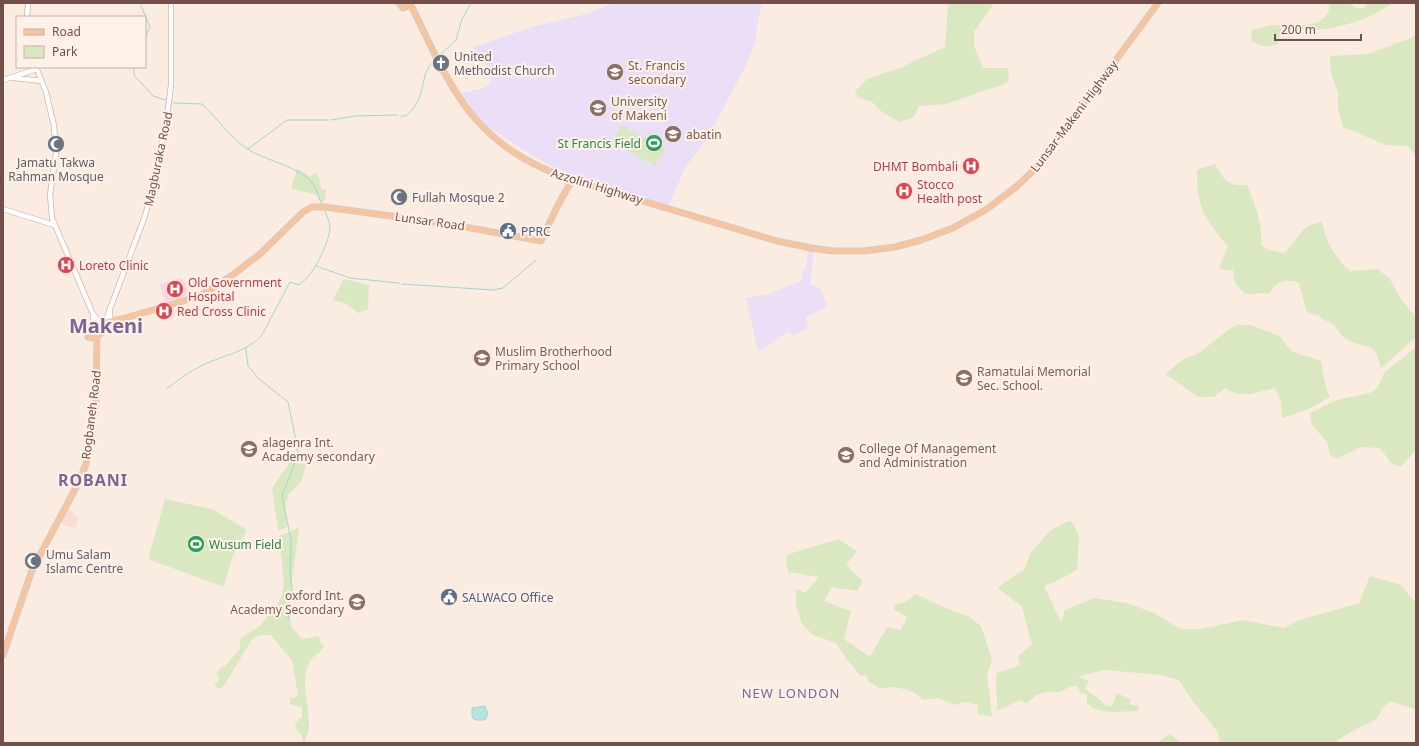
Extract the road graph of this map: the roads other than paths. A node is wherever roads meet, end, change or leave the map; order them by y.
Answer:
1 (28, 3) edge
2 (171, 3) edge
3 (1158, 3) edge
4 (398, 4) edge
5 (409, 4) edge
6 (26, 16) edge
7 (37, 68) edge
8 (13, 78) junction
9 (3, 80) edge
10 (42, 80) junction
11 (572, 180) junction
12 (3, 209) edge
13 (36, 218) junction
14 (52, 218) junction
15 (54, 225) junction
16 (792, 245) joint
17 (110, 308) junction
18 (93, 314) junction
19 (122, 319) junction
20 (111, 320) junction
21 (103, 322) junction
22 (110, 326) junction
23 (94, 328) junction
24 (97, 336) junction
25 (91, 339) junction
26 (96, 349) junction
27 (3, 655) edge

1 - 6 street
2 - 17 street, Magburaka Road
3 - 16 main road, Lunsar-Makeni Highway
4 - 5 main road
5 - 11 main road, Azzolini Highway
7 - 8 street
7 - 10 street
8 - 9 street
8 - 10 street
10 - 14 street
11 - 16 main road, Azzolini Highway
11 - 19 main road, Lunsar Road
12 - 13 street
13 - 14 street
13 - 15 street
14 - 15 street
15 - 18 street
17 - 20 street, Magburaka Road
17 - 21 street, Magburaka Road
18 - 21 street
18 - 23 street
19 - 20 main road
19 - 22 main road
20 - 21 main road
20 - 22 street, Magburaka Road
21 - 23 main road
22 - 24 main road
23 - 25 main road
24 - 25 main road
24 - 26 main road, Rogbaneh Road
25 - 26 main road
26 - 27 main road, Rogbaneh Road

